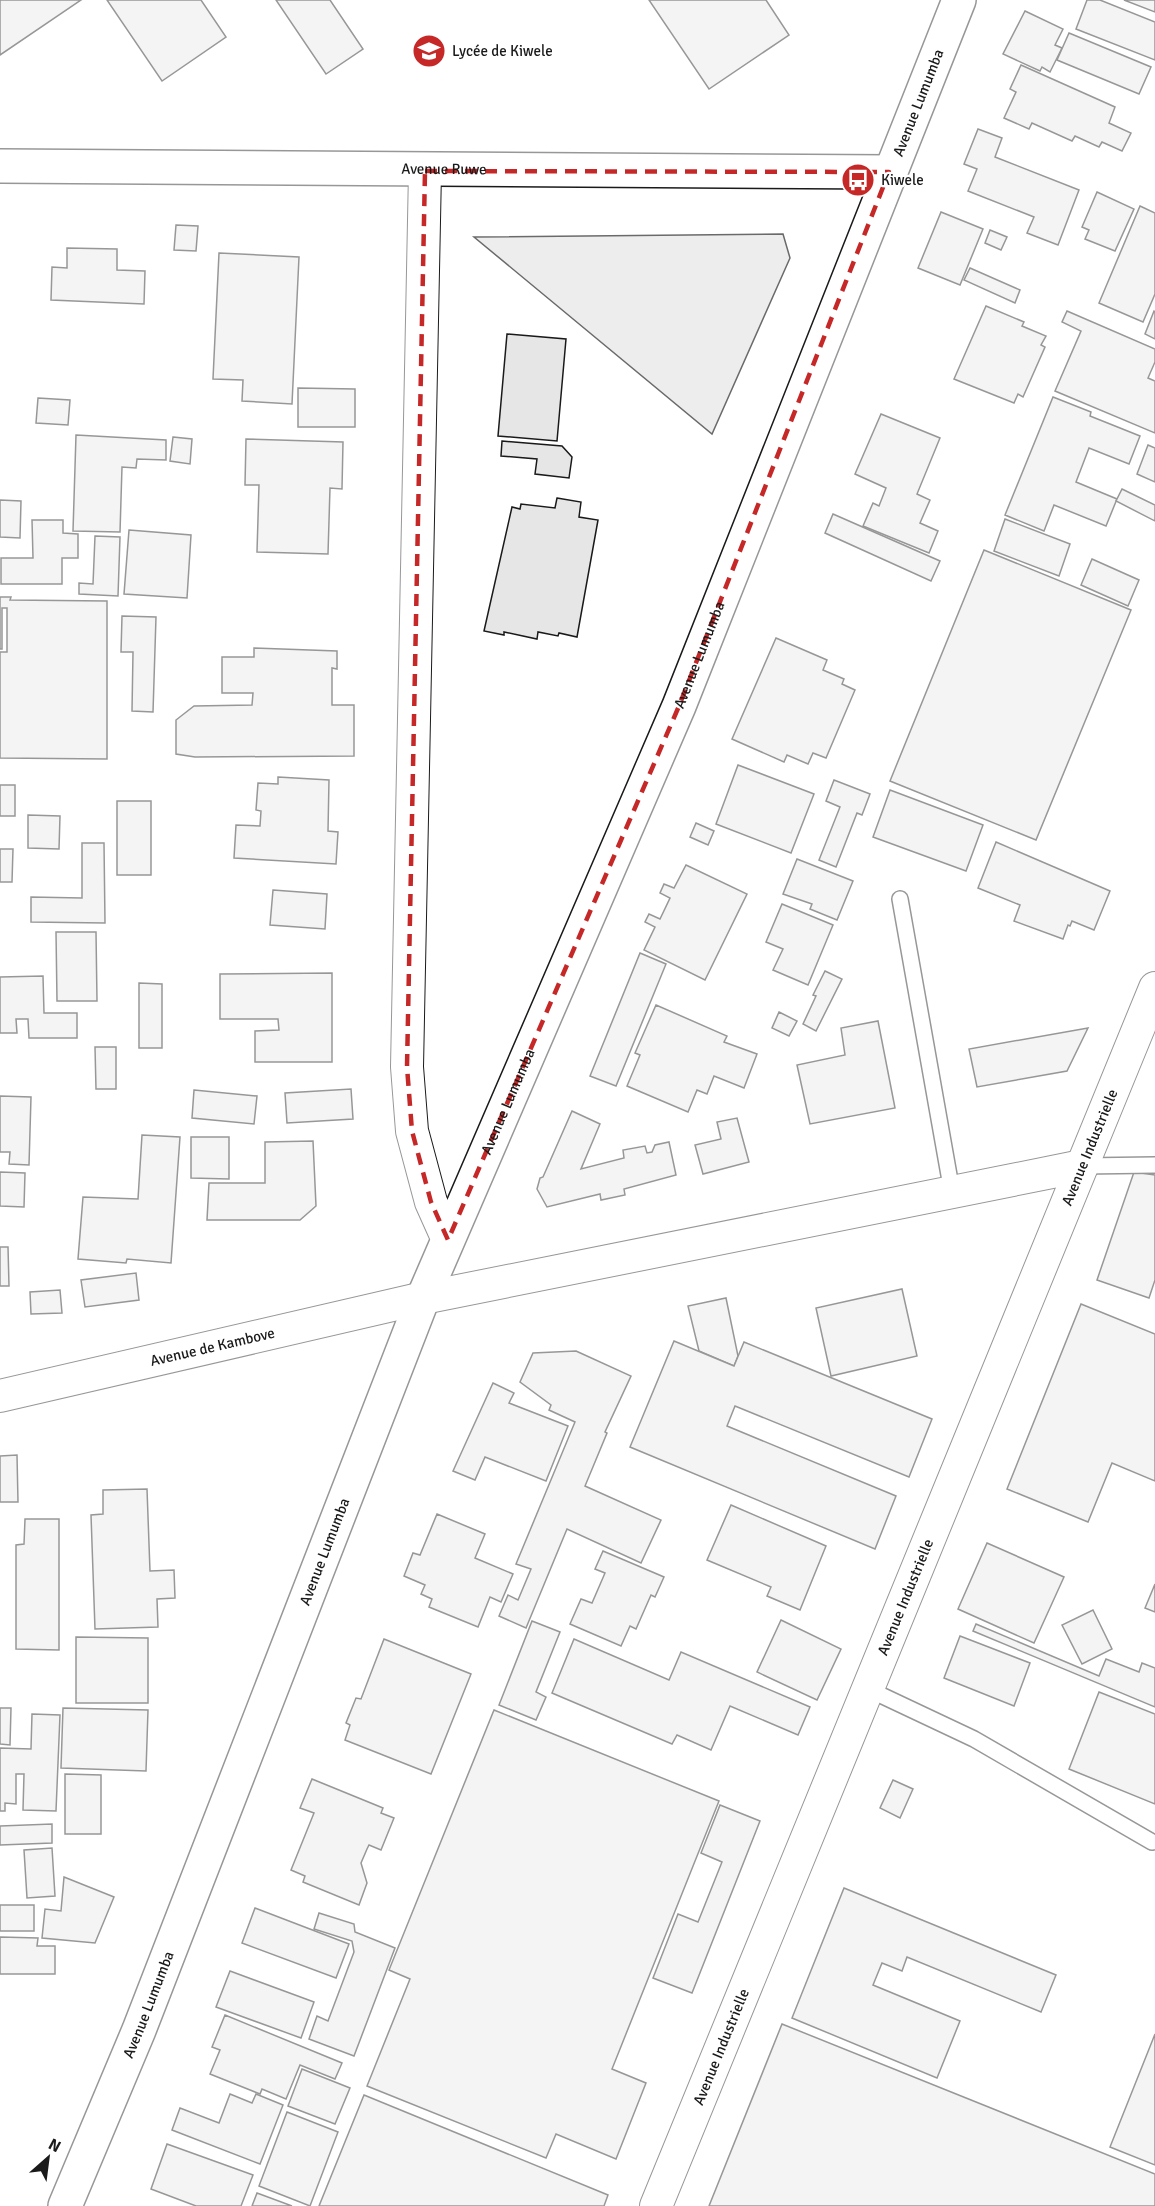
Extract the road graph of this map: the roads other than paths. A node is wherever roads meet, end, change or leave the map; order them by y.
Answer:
1 (959, 0) edge
2 (0, 166) edge
3 (425, 171) junction
4 (889, 172) junction
5 (900, 899) dead end
6 (1155, 988) edge
7 (1155, 1165) edge
8 (1082, 1166) junction
9 (952, 1192) junction
10 (448, 1240) junction
11 (423, 1298) junction
12 (0, 1396) edge
13 (868, 1689) junction
14 (1152, 1842) dead end
15 (65, 2206) edge
16 (656, 2206) edge

1 - 4 main road, Avenue Lumumba
2 - 3 main road, Avenue Ruwe
3 - 4 main road, Avenue Ruwe
3 - 10 street
4 - 10 main road, Avenue Lumumba
5 - 9 lane
6 - 8 street, Avenue Industrielle
7 - 8 lane
8 - 9 street, Avenue de Kambove
8 - 13 street, Avenue Industrielle
9 - 11 street, Avenue de Kambove
10 - 11 main road, Avenue Lumumba
11 - 12 street, Avenue de Kambove
11 - 15 main road, Avenue Lumumba
13 - 14 lane
13 - 16 street, Avenue Industrielle

